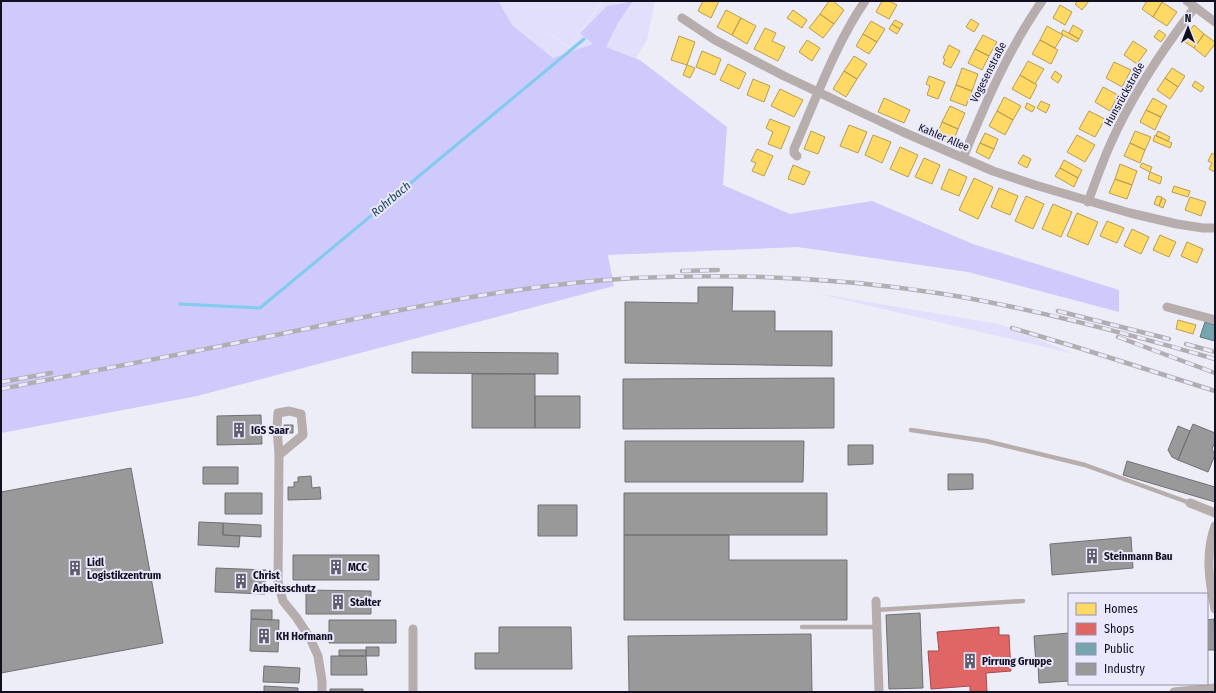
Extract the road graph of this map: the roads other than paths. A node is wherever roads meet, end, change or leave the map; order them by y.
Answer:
1 (865, 1) edge
2 (1042, 1) edge
3 (1187, 1) edge
4 (1195, 7) junction
5 (682, 18) dead end
6 (1215, 22) edge
7 (819, 92) junction
8 (798, 156) dead end
9 (963, 158) junction
10 (1088, 202) junction
11 (1215, 228) edge
12 (1167, 307) dead end
13 (1215, 320) edge
14 (911, 430) dead end
15 (280, 455) junction
16 (1190, 503) joint
17 (1215, 513) edge
18 (1215, 526) edge
19 (1023, 601) dead end
20 (876, 606) joint
21 (1215, 609) edge
22 (802, 627) dead end
23 (876, 627) junction
24 (413, 629) dead end
25 (1215, 688) edge
26 (322, 692) edge
27 (413, 692) edge
28 (879, 692) edge
29 (1174, 692) edge

1 - 7 street
2 - 9 street, Vogesenstraße
3 - 4 street
4 - 6 street
4 - 10 street, Hunsrückstraße
5 - 7 street, Kahler Allee
7 - 8 street
7 - 9 street, Kahler Allee
9 - 10 street, Kahler Allee
10 - 11 street, Kahler Allee
12 - 13 street
14 - 16 lane
15 - 15 street
15 - 26 street
16 - 17 street
18 - 21 street
19 - 20 lane
20 - 23 street
22 - 23 lane
23 - 28 street
24 - 27 street
25 - 29 street

